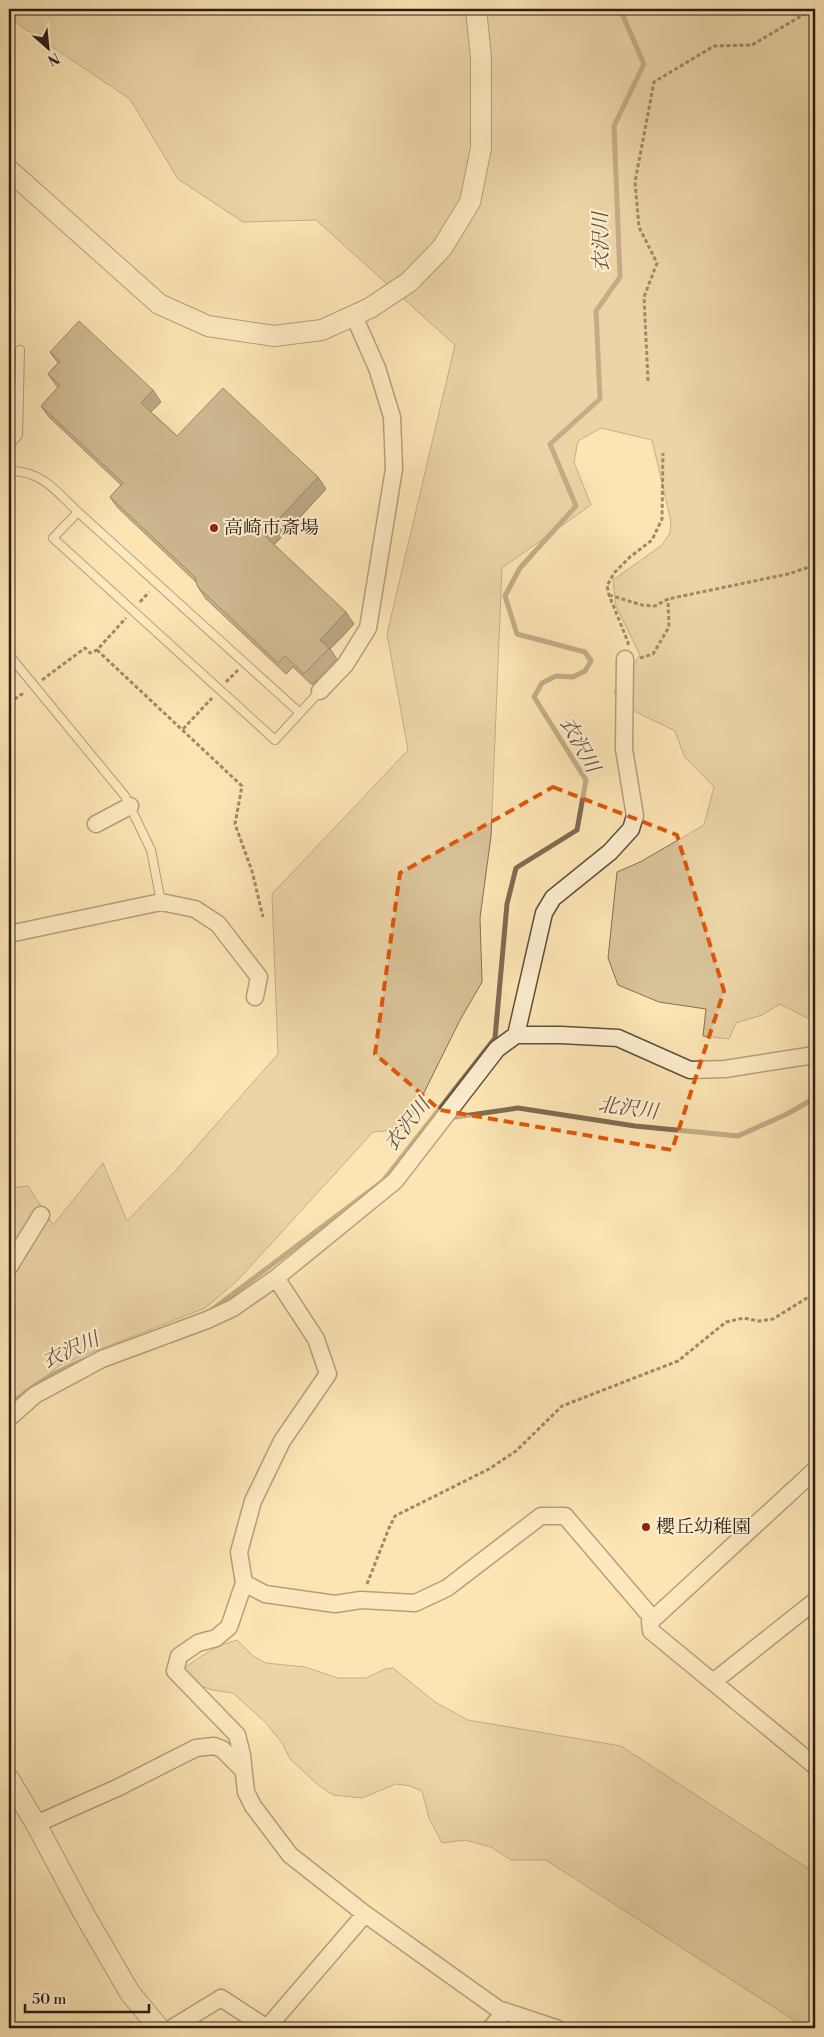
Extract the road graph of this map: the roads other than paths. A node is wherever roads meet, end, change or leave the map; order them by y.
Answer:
1 (476, 9) edge
2 (9, 170) edge
3 (354, 316) junction
4 (20, 350) dead end
5 (9, 446) edge
6 (9, 471) edge
7 (78, 512) junction
8 (9, 655) edge
9 (625, 661) road end
10 (320, 691) joint
11 (300, 713) junction
12 (130, 806) junction
13 (96, 824) dead end
14 (161, 902) junction
15 (9, 934) edge
16 (254, 997) dead end
17 (516, 1035) junction
18 (815, 1053) edge
19 (41, 1215) dead end
20 (9, 1266) edge
21 (276, 1278) junction
22 (9, 1418) edge
23 (815, 1470) edge
24 (244, 1583) junction
25 (815, 1601) edge
26 (653, 1619) junction
27 (713, 1682) junction
28 (813, 1760) edge
29 (243, 1770) junction
30 (9, 1779) edge
31 (36, 1824) junction
32 (365, 1914) junction
33 (504, 2011) junction
34 (159, 2028) edge
35 (172, 2028) edge
36 (267, 2028) edge
37 (491, 2028) edge
38 (556, 2028) edge

1 - 3 street
2 - 3 street
3 - 10 street
4 - 5 lane
6 - 7 lane
7 - 11 lane
7 - 11 lane
8 - 12 lane
9 - 17 street
10 - 11 lane
12 - 13 street
12 - 14 lane
14 - 15 street
14 - 16 street
17 - 18 street
17 - 21 street
19 - 20 street
21 - 22 street
21 - 24 street
23 - 26 street
24 - 26 street
24 - 29 street
25 - 27 street
26 - 27 street
27 - 28 street
29 - 31 street
29 - 32 street
30 - 31 street
31 - 34 street
32 - 33 street
32 - 36 street
33 - 37 street
33 - 38 street
35 - 36 street

